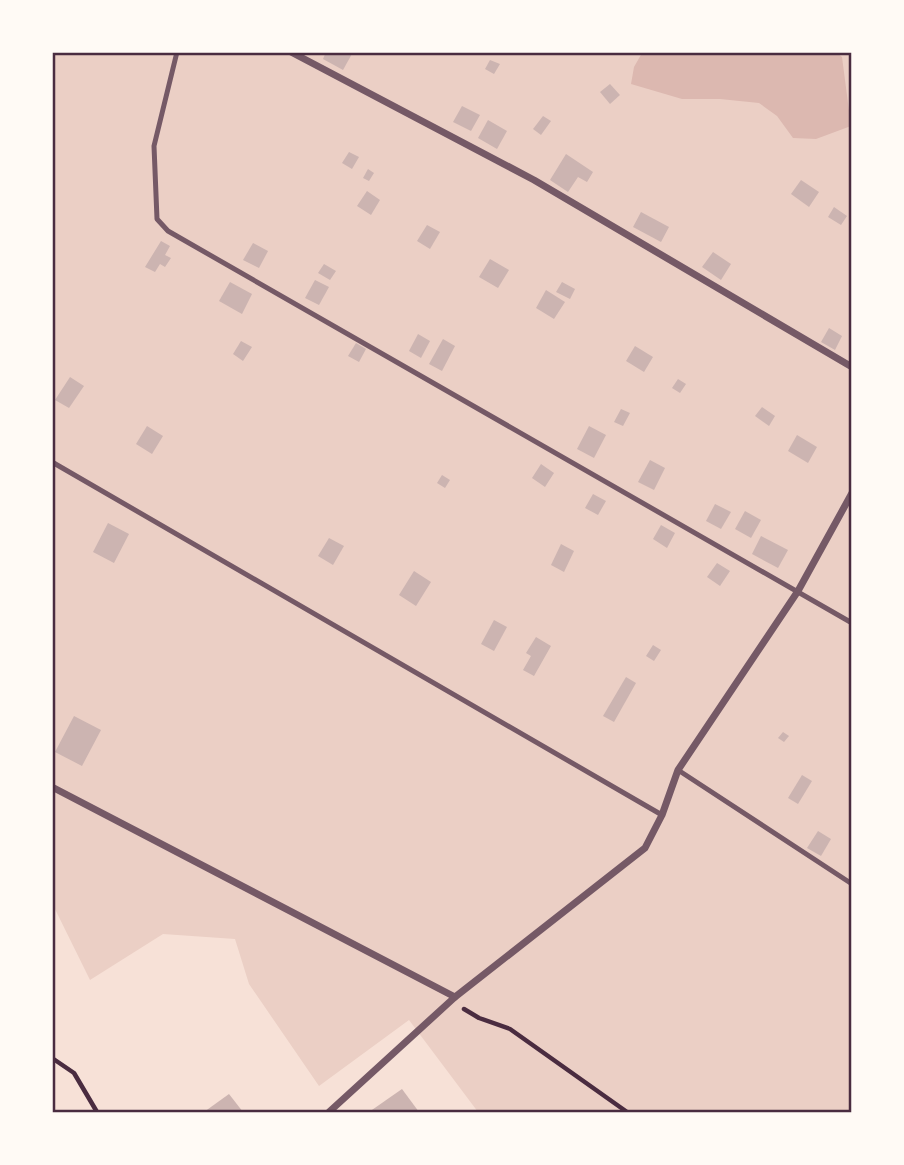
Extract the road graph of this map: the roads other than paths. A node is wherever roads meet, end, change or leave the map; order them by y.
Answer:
1 (177, 52) edge
2 (291, 52) edge
3 (852, 367) edge
4 (52, 462) edge
5 (852, 493) edge
6 (798, 591) junction
7 (852, 623) edge
8 (678, 770) junction
9 (52, 787) edge
10 (662, 815) junction
11 (852, 884) edge
12 (455, 997) junction
13 (329, 1112) edge

1 - 6 lane
2 - 3 street
4 - 10 lane
5 - 6 street
6 - 7 lane
6 - 8 street
8 - 10 street
8 - 11 lane
9 - 12 street
10 - 12 street
12 - 13 street

